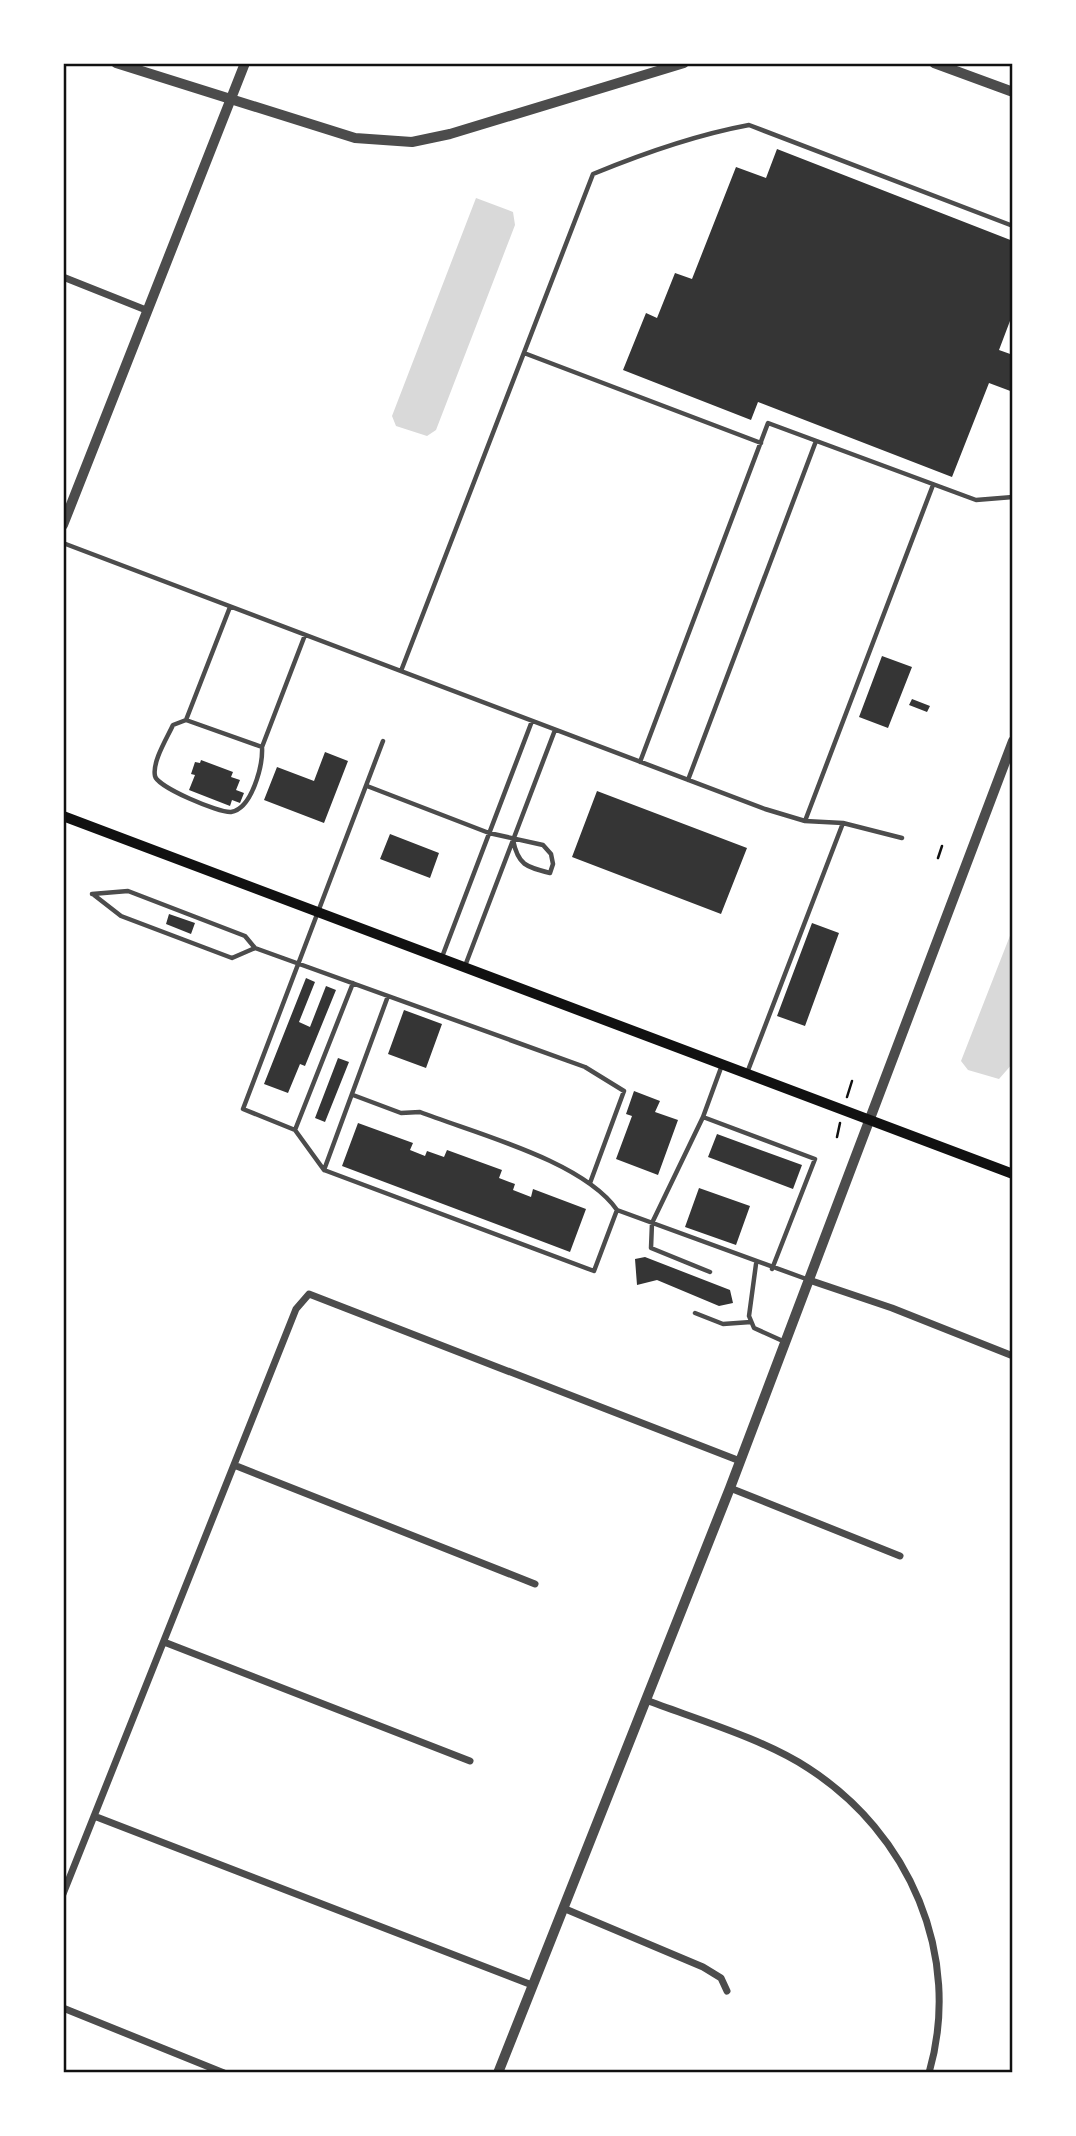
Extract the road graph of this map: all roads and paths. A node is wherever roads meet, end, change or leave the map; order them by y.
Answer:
1 (116, 63) edge
2 (245, 63) edge
3 (934, 63) edge
4 (679, 64) edge
5 (1013, 92) edge
6 (230, 101) junction
7 (1013, 226) edge
8 (63, 277) edge
9 (146, 310) junction
10 (524, 353) junction
11 (816, 440) junction
12 (761, 443) junction
13 (933, 485) junction
14 (1013, 490) edge
15 (1010, 496) edge
16 (63, 526) edge
17 (63, 543) edge
18 (230, 607) junction
19 (305, 635) junction
20 (401, 671) junction
21 (186, 720) junction
22 (532, 721) junction
23 (555, 730) junction
24 (383, 741) dead end
25 (1013, 741) edge
26 (262, 747) junction
27 (640, 762) junction
28 (688, 780) junction
29 (367, 786) junction
30 (63, 816) edge
31 (805, 821) junction
32 (843, 823) junction
33 (489, 833) junction
34 (902, 838) dead end
35 (513, 840) junction
36 (942, 846) dead end
37 (938, 858) dead end
38 (320, 912) junction
39 (255, 948) junction
40 (441, 958) junction
41 (300, 964) junction
42 (465, 967) junction
43 (353, 983) junction
44 (388, 996) junction
45 (722, 1064) junction
46 (747, 1073) junction
47 (352, 1095) junction
48 (703, 1117) junction
49 (869, 1119) junction
50 (295, 1130) junction
51 (324, 1170) junction
52 (1013, 1174) edge
53 (590, 1183) junction
54 (617, 1210) junction
55 (652, 1223) junction
56 (756, 1264) junction
57 (772, 1269) junction
58 (710, 1272) dead end
59 (809, 1280) junction
60 (695, 1313) dead end
61 (751, 1322) junction
62 (786, 1343) junction
63 (1013, 1356) edge
64 (740, 1461) junction
65 (234, 1465) junction
66 (730, 1488) junction
67 (900, 1556) dead end
68 (535, 1584) dead end
69 (164, 1642) junction
70 (646, 1700) junction
71 (470, 1761) dead end
72 (94, 1816) junction
73 (63, 1894) edge
74 (563, 1908) junction
75 (532, 1985) junction
76 (727, 1991) dead end
77 (63, 2008) edge
78 (224, 2073) edge
79 (499, 2073) edge
80 (929, 2073) edge

1 - 6 street
2 - 6 street
3 - 5 street
4 - 6 street
6 - 9 street
7 - 10 lane
8 - 9 street
9 - 16 street
10 - 12 lane
10 - 20 lane
11 - 12 lane
11 - 13 lane
11 - 28 lane
12 - 27 lane
13 - 15 lane
13 - 31 lane
14 - 15 lane
17 - 18 lane
18 - 19 lane
18 - 21 lane
19 - 20 lane
19 - 26 lane
20 - 22 lane
21 - 26 lane
21 - 26 lane
22 - 23 lane
22 - 33 lane
23 - 27 lane
23 - 35 lane
24 - 29 lane
25 - 49 street
27 - 28 lane
28 - 31 lane
29 - 33 lane
29 - 38 lane
30 - 38 main road
31 - 32 lane
32 - 34 lane
32 - 46 lane
33 - 35 lane
33 - 40 lane
35 - 35 lane
35 - 42 lane
36 - 37 path
38 - 40 main road
38 - 41 lane
39 - 39 lane
39 - 41 lane
40 - 42 main road
41 - 43 lane
41 - 50 lane
42 - 45 main road
43 - 44 lane
43 - 50 lane
44 - 47 lane
44 - 53 lane
45 - 46 main road
45 - 48 lane
46 - 49 main road
47 - 51 lane
47 - 53 lane
48 - 55 lane
48 - 57 lane
49 - 52 main road
49 - 59 street
50 - 51 lane
51 - 54 lane
53 - 54 lane
54 - 55 lane
55 - 56 lane
55 - 58 lane
56 - 57 lane
56 - 61 lane
57 - 59 lane
59 - 62 street
59 - 63 street
60 - 61 lane
61 - 62 lane
62 - 64 street
64 - 65 street
64 - 66 street
65 - 68 street
65 - 69 street
66 - 67 street
66 - 70 street
69 - 71 street
69 - 72 street
70 - 74 street
70 - 80 street
72 - 73 street
72 - 75 street
74 - 75 street
74 - 76 street
75 - 79 street
77 - 78 street

